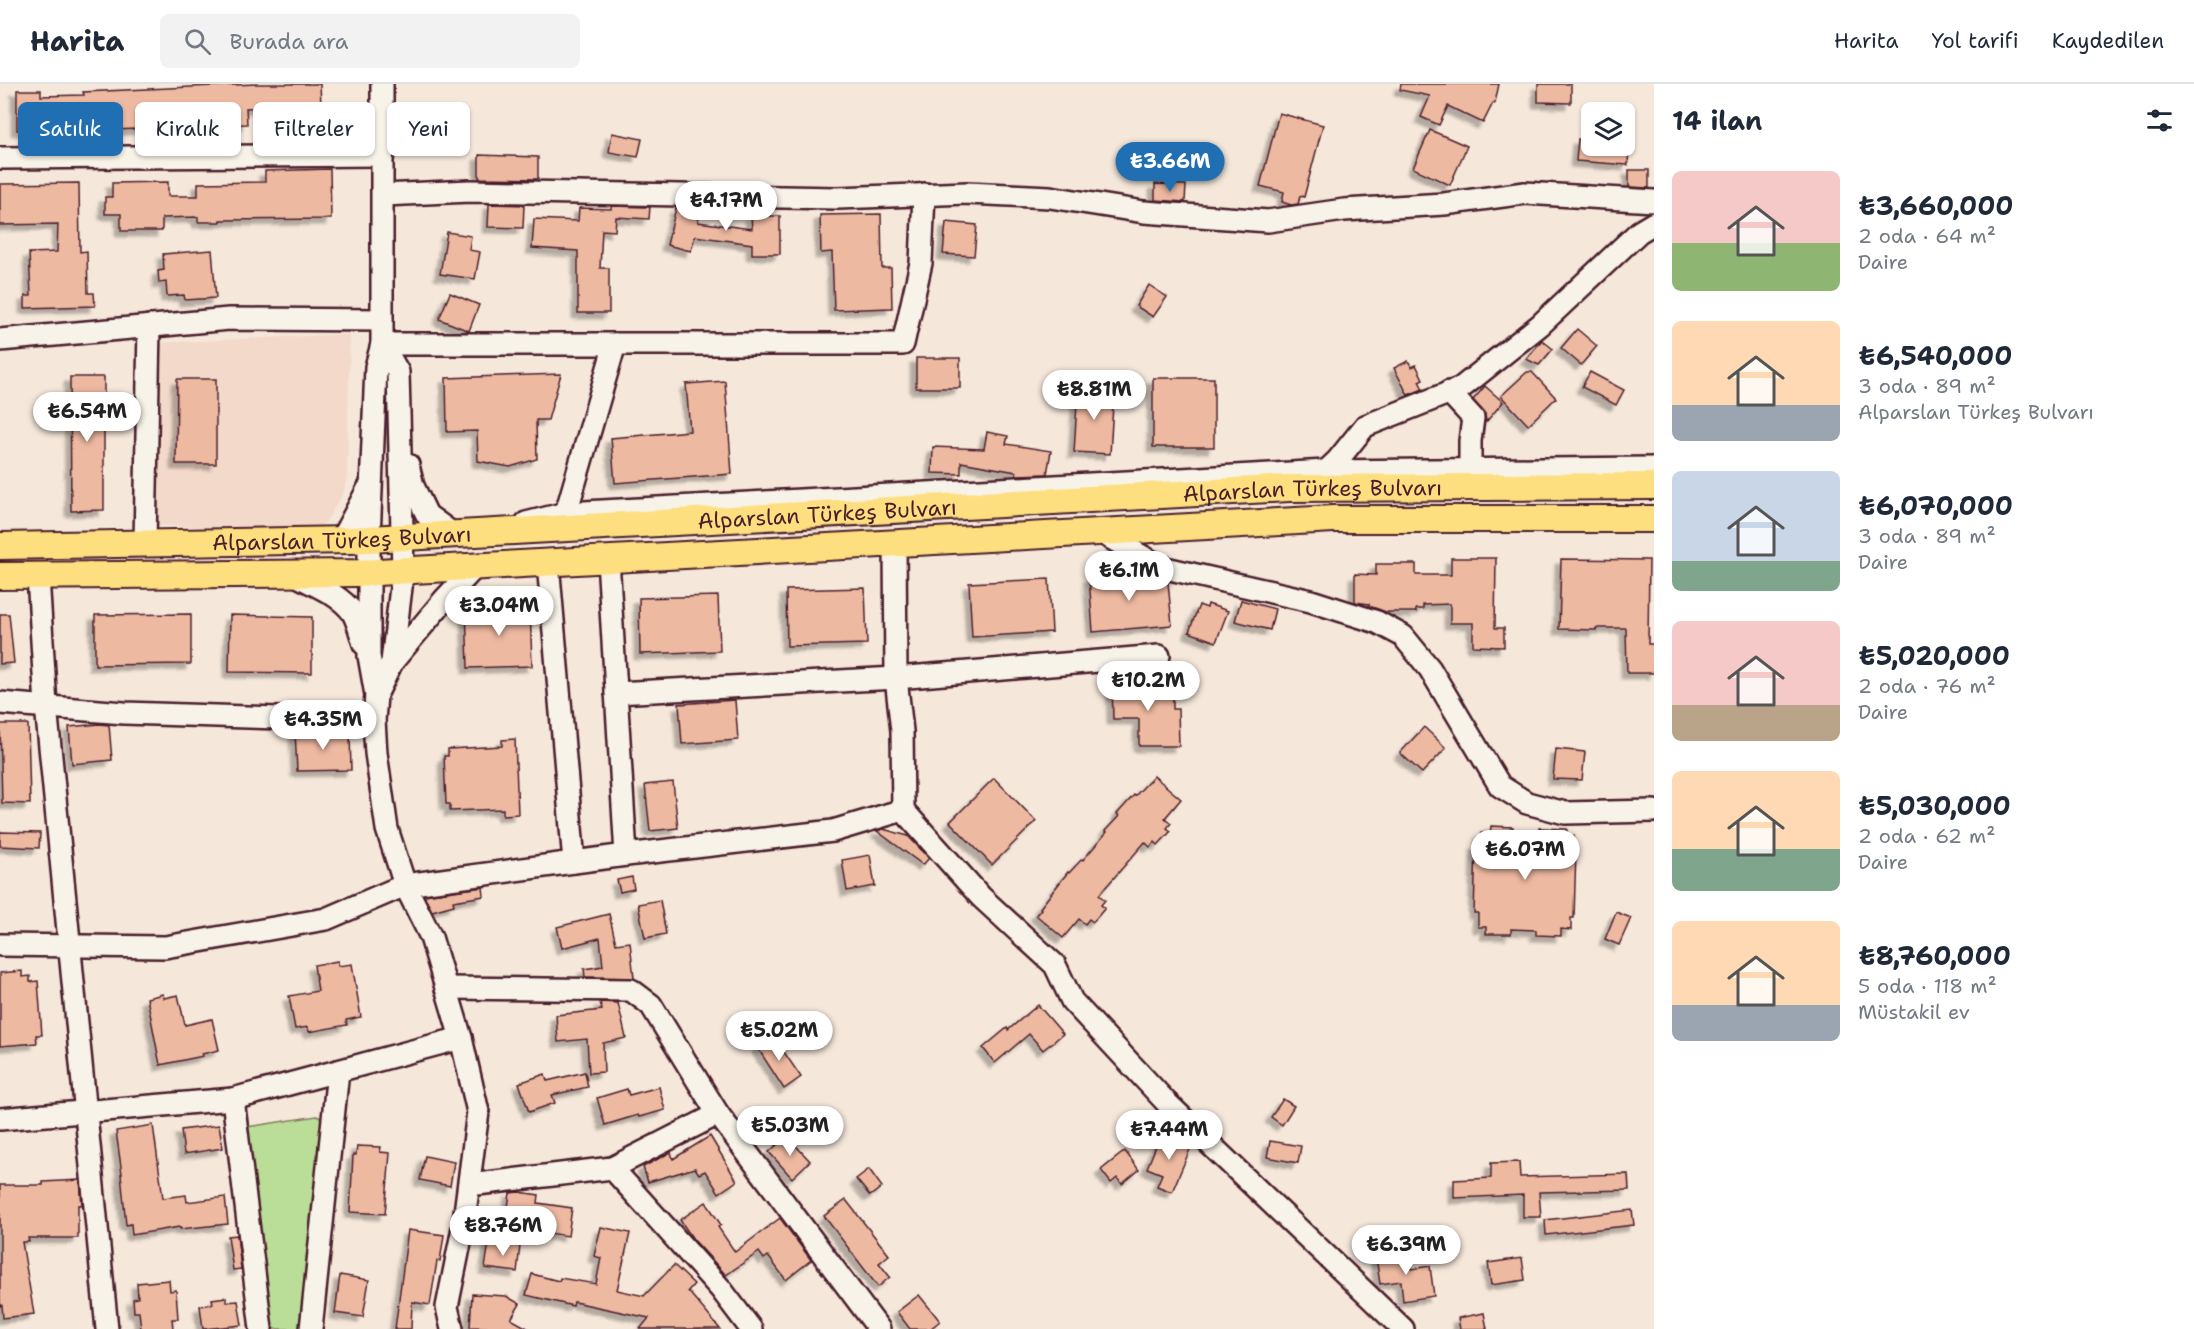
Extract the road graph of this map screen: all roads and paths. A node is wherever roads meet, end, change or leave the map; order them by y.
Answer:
1 (382, 84) edge
2 (383, 154) junction
3 (0, 158) edge
4 (924, 194) junction
5 (383, 195) junction
6 (1654, 201) edge
7 (1654, 223) edge
8 (382, 320) junction
9 (149, 326) junction
10 (0, 340) edge
11 (382, 344) junction
12 (615, 344) junction
13 (1449, 392) junction
14 (399, 428) junction
15 (1654, 468) edge
16 (373, 478) junction
17 (1470, 478) junction
18 (1318, 479) junction
19 (1654, 486) edge
20 (566, 513) junction
21 (1654, 519) edge
22 (492, 532) junction
23 (1100, 532) junction
24 (453, 534) junction
25 (402, 537) junction
26 (369, 539) junction
27 (341, 540) junction
28 (895, 543) junction
29 (145, 544) junction
30 (0, 546) edge
31 (608, 559) junction
32 (548, 563) junction
33 (475, 567) junction
34 (403, 571) junction
35 (370, 573) junction
36 (294, 574) junction
37 (0, 576) edge
38 (38, 576) junction
39 (369, 656) junction
40 (1159, 656) dead end
41 (392, 662) junction
42 (896, 678) junction
43 (616, 693) junction
44 (376, 695) junction
45 (0, 703) edge
46 (46, 706) junction
47 (374, 721) junction
48 (903, 810) junction
49 (1654, 811) edge
50 (626, 855) junction
51 (574, 862) junction
52 (405, 885) junction
53 (0, 945) edge
54 (70, 947) junction
55 (446, 988) junction
56 (461, 1038) junction
57 (339, 1071) junction
58 (233, 1099) junction
59 (87, 1112) junction
60 (718, 1114) junction
61 (0, 1119) edge
62 (612, 1168) junction
63 (469, 1185) junction
64 (107, 1329) edge
65 (261, 1329) edge
66 (312, 1329) edge
67 (452, 1329) edge
68 (751, 1329) edge
69 (879, 1329) edge
70 (1403, 1329) edge

1 - 2 street
2 - 3 street
2 - 5 street
4 - 5 street
4 - 6 street
4 - 12 street
5 - 8 street
7 - 13 street
8 - 9 street
8 - 11 street
9 - 10 street
9 - 29 street
11 - 12 street
11 - 14 street
11 - 16 street
12 - 20 street
13 - 17 street
13 - 18 street
14 - 24 street
14 - 25 street
15 - 17 street
16 - 26 street
16 - 27 street
17 - 18 main road, Alparslan Türkeş Bulvarı
17 - 19 main road, Alparslan Türkeş Bulvarı
18 - 20 street
18 - 22 main road, Alparslan Türkeş Bulvarı
20 - 22 street
21 - 23 main road, Alparslan Türkeş Bulvarı
22 - 24 main road, Alparslan Türkeş Bulvarı
23 - 28 main road, Alparslan Türkeş Bulvarı
23 - 49 street
24 - 25 main road, Alparslan Türkeş Bulvarı
25 - 26 main road, Alparslan Türkeş Bulvarı
25 - 34 street
26 - 27 main road, Alparslan Türkeş Bulvarı
26 - 35 street
27 - 29 main road, Alparslan Türkeş Bulvarı
28 - 31 main road, Alparslan Türkeş Bulvarı
28 - 42 street
29 - 30 main road, Alparslan Türkeş Bulvarı
31 - 32 main road, Alparslan Türkeş Bulvarı
31 - 43 street
32 - 33 main road, Alparslan Türkeş Bulvarı
32 - 51 street
33 - 34 main road, Alparslan Türkeş Bulvarı
33 - 41 street
34 - 35 main road, Alparslan Türkeş Bulvarı
34 - 41 street
35 - 36 main road, Alparslan Türkeş Bulvarı
35 - 39 street
36 - 38 main road, Alparslan Türkeş Bulvarı
36 - 39 street
37 - 38 main road, Alparslan Türkeş Bulvarı
38 - 46 street
39 - 44 street
40 - 42 street
41 - 44 street
42 - 43 street
42 - 48 street
43 - 50 street
44 - 47 street
45 - 46 street
46 - 47 street
46 - 54 street
47 - 52 street
48 - 50 street
48 - 70 street
50 - 51 street
51 - 52 street
52 - 54 street
52 - 55 street
53 - 54 street
54 - 59 street
55 - 56 street
55 - 60 street
56 - 57 street
56 - 63 street
57 - 58 street
57 - 66 street
58 - 59 street
58 - 65 street
59 - 61 street
59 - 64 street
60 - 62 street
60 - 69 street
62 - 63 street
62 - 68 street
63 - 67 street

